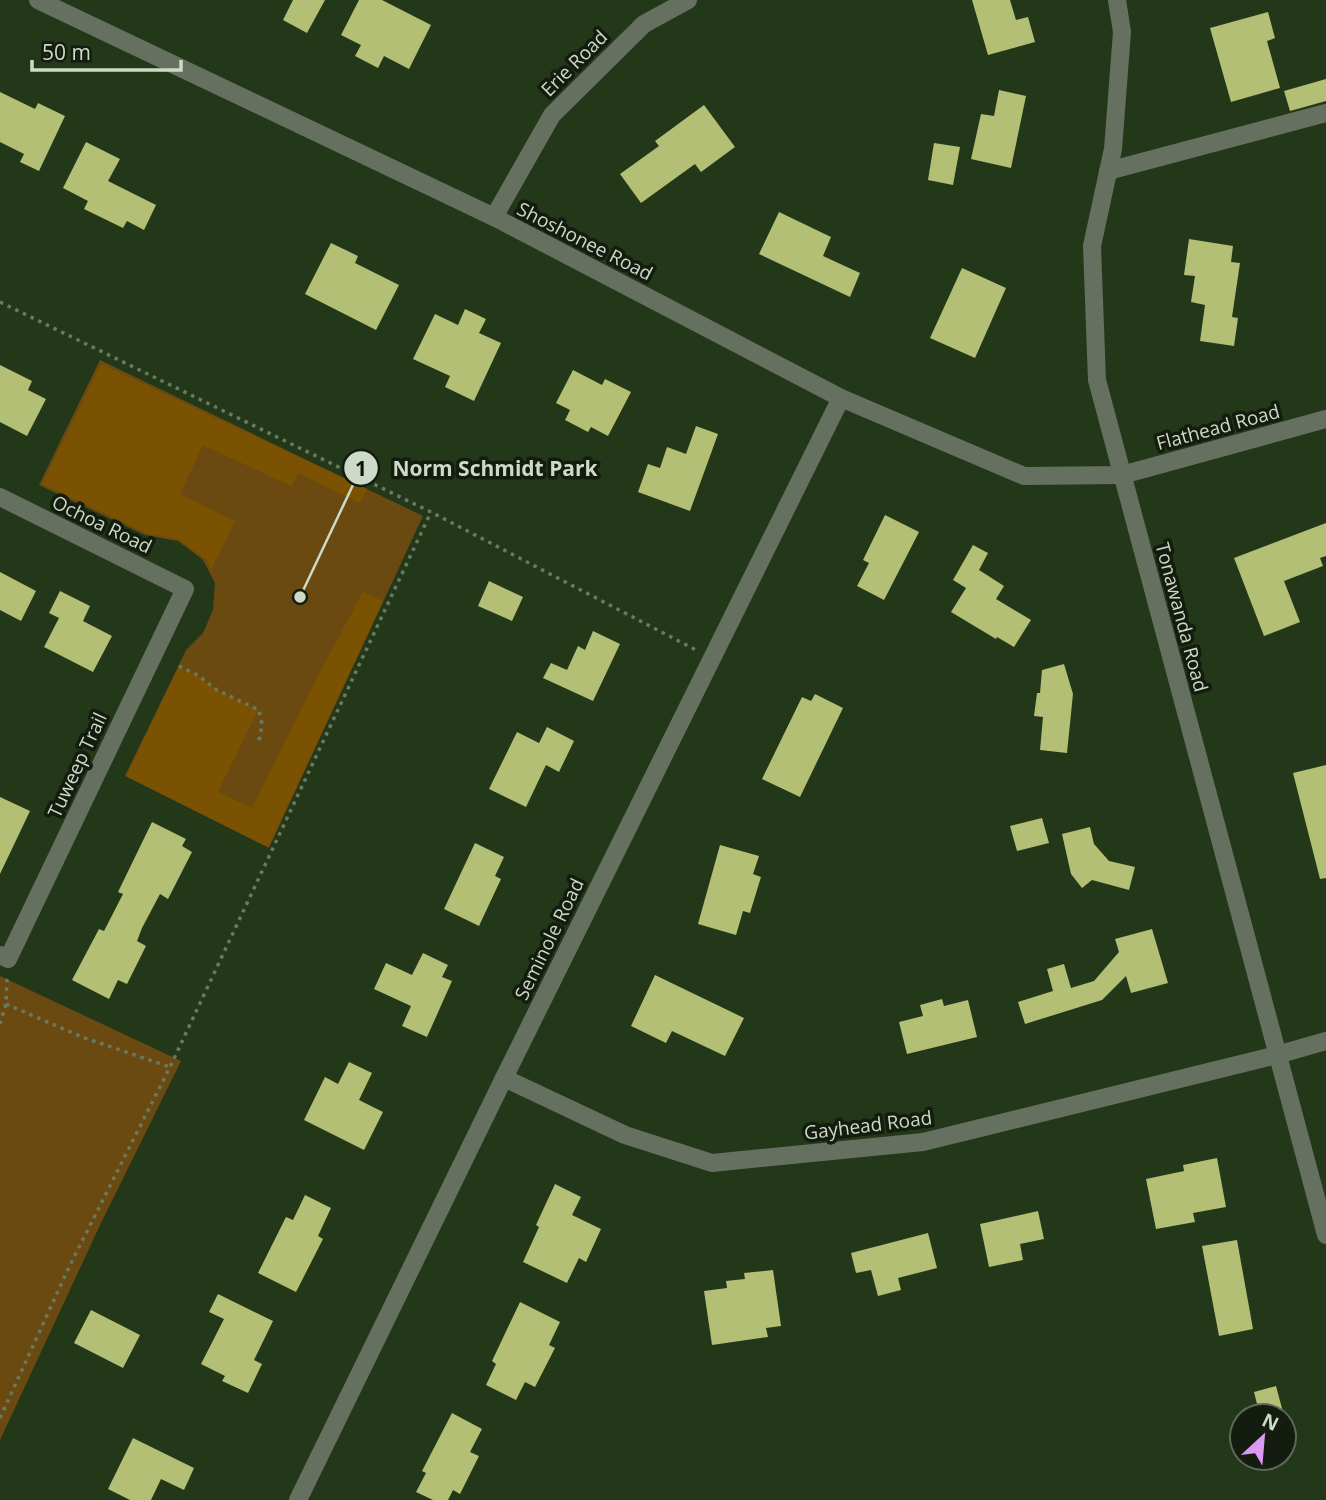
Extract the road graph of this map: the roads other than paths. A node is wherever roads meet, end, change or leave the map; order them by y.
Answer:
1 (38, 0) edge
2 (688, 0) edge
3 (1116, 0) edge
4 (1326, 113) edge
5 (1108, 171) junction
6 (494, 217) junction
7 (841, 398) junction
8 (1326, 419) edge
9 (1122, 475) junction
10 (0, 497) edge
11 (184, 589) joint
12 (4, 957) edge
13 (1326, 1041) edge
14 (1277, 1055) junction
15 (504, 1078) junction
16 (1326, 1235) edge
17 (298, 1500) edge

1 - 6 street, Shoshonee Road
2 - 6 street, Erie Road
3 - 5 street, Tonawanda Road
4 - 5 street
5 - 9 street, Tonawanda Road
6 - 7 street, Shoshonee Road
7 - 9 street, Shoshonee Road
7 - 15 street, Seminole Road
8 - 9 street, Flathead Road
9 - 14 street, Tonawanda Road
10 - 11 street, Ochoa Road
11 - 12 street, Tuweep Trail
13 - 14 street, Gayhead Road
14 - 15 street, Gayhead Road
14 - 16 street, Tonawanda Road
15 - 17 street, Seminole Road

